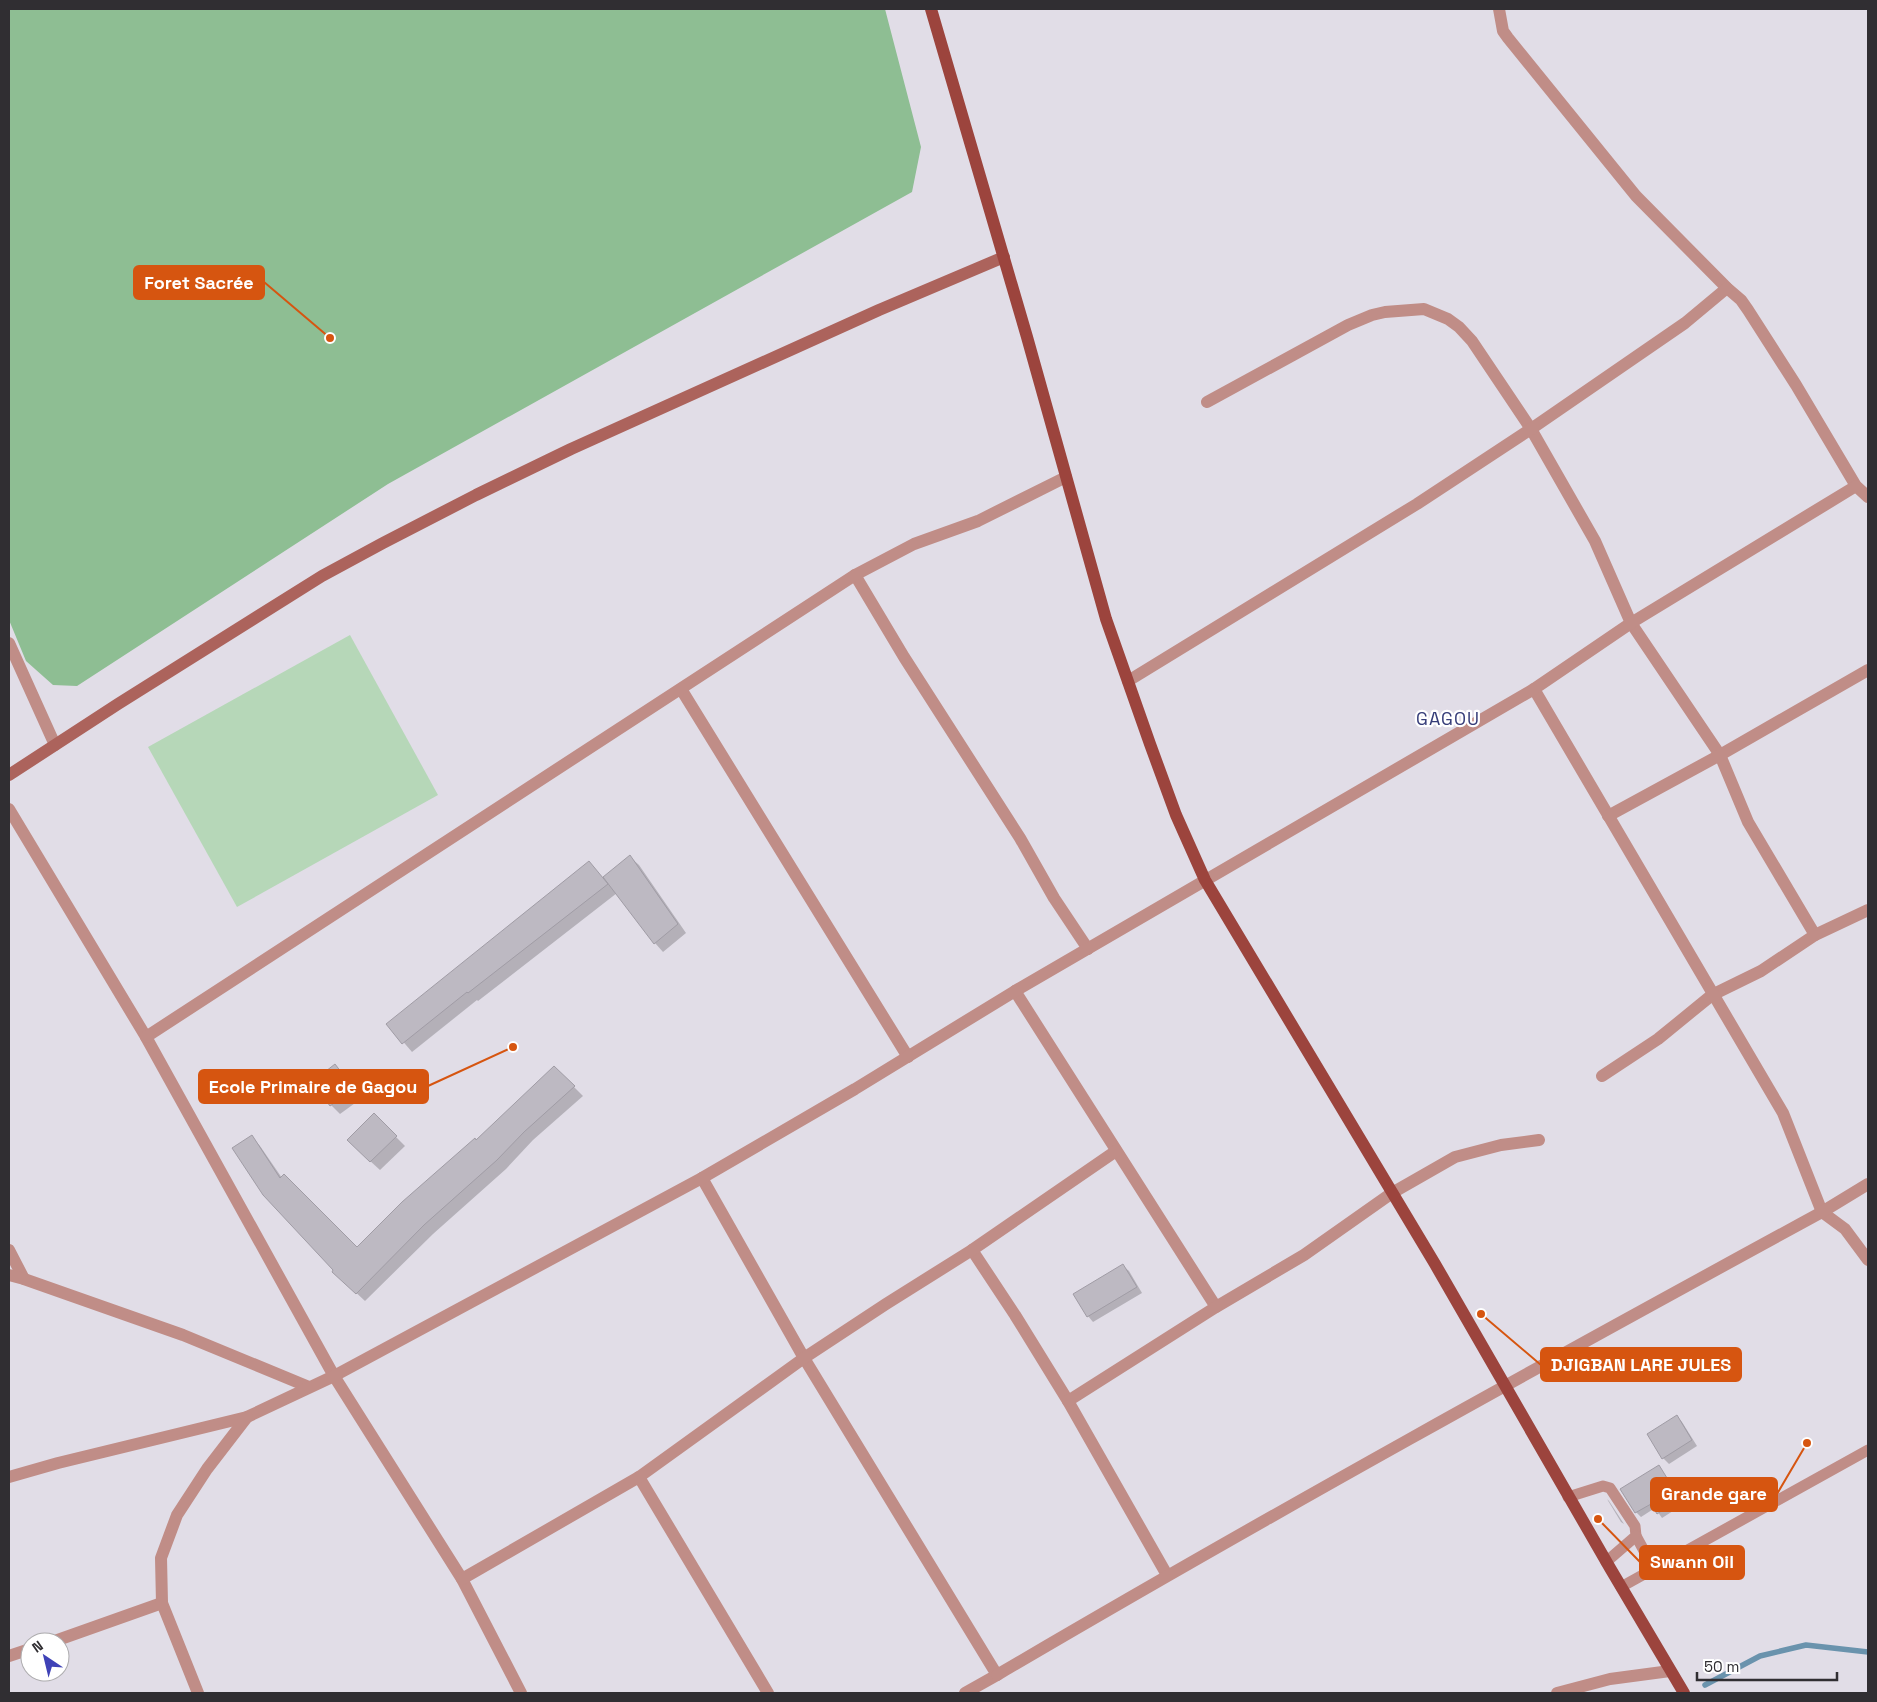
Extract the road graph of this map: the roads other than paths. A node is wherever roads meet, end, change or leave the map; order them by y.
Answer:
1 (931, 9) edge
2 (1499, 9) edge
3 (1004, 257) junction
4 (1727, 288) junction
5 (1207, 402) dead end
6 (1530, 429) junction
7 (1066, 477) junction
8 (1856, 486) junction
9 (1868, 497) edge
10 (855, 575) junction
11 (1631, 623) junction
12 (9, 643) edge
13 (1868, 670) edge
14 (1128, 681) junction
15 (1534, 689) junction
16 (681, 690) junction
17 (55, 745) junction
18 (1720, 755) junction
19 (9, 775) edge
20 (9, 810) edge
21 (1608, 816) junction
22 (1205, 880) junction
23 (1868, 910) edge
24 (1815, 935) junction
25 (1088, 949) junction
26 (1015, 991) junction
27 (1712, 996) junction
28 (146, 1037) junction
29 (908, 1056) junction
30 (1602, 1076) dead end
31 (1539, 1140) dead end
32 (1116, 1151) junction
33 (702, 1178) junction
34 (1868, 1184) edge
35 (1392, 1192) junction
36 (1822, 1212) junction
37 (9, 1250) edge
38 (972, 1250) junction
39 (1868, 1260) edge
40 (9, 1275) edge
41 (24, 1279) junction
42 (1216, 1307) junction
43 (804, 1358) junction
44 (334, 1376) junction
45 (1504, 1385) junction
46 (309, 1387) junction
47 (1068, 1401) junction
48 (247, 1417) junction
49 (1868, 1450) edge
50 (9, 1477) edge
51 (639, 1477) junction
52 (1568, 1497) junction
53 (1636, 1536) junction
54 (1606, 1562) junction
55 (1654, 1569) junction
56 (1167, 1575) junction
57 (462, 1579) junction
58 (1621, 1587) junction
59 (162, 1603) junction
60 (70, 1636) edge
61 (1670, 1672) junction
62 (996, 1675) junction
63 (198, 1693) edge
64 (521, 1693) edge
65 (768, 1693) edge
66 (965, 1693) edge
67 (1557, 1693) edge
68 (1684, 1693) edge

1 - 3 main road
2 - 4 street
3 - 7 main road
3 - 17 street
4 - 6 street
4 - 8 street
5 - 6 street
6 - 11 street
6 - 14 street
7 - 10 street
7 - 14 main road
8 - 9 street
8 - 11 street
10 - 16 street
10 - 25 street
11 - 15 street
11 - 18 street
12 - 17 street
13 - 18 street
14 - 22 main road
15 - 21 street
15 - 22 street
16 - 28 street
16 - 29 street
17 - 19 street
18 - 21 street
18 - 24 street
20 - 28 street
21 - 27 street
22 - 25 street
22 - 35 main road
23 - 24 street
24 - 27 street
25 - 26 street
26 - 29 street
26 - 32 street
27 - 30 street
27 - 36 street
28 - 44 street
29 - 33 street
31 - 35 street
32 - 38 street
32 - 42 street
33 - 43 street
33 - 44 street
34 - 36 street
35 - 42 street
35 - 45 main road
36 - 39 street
36 - 45 street
37 - 41 street
38 - 43 street
38 - 47 street
40 - 41 street
41 - 46 street
42 - 47 street
43 - 51 street
43 - 62 street
44 - 46 street
44 - 57 street
45 - 52 main road
45 - 56 street
46 - 48 street
47 - 56 street
48 - 50 street
48 - 59 street
49 - 55 lane
51 - 57 street
51 - 65 street
52 - 53 lane
52 - 54 main road
53 - 54 lane
53 - 55 lane
54 - 58 main road
55 - 58 lane
56 - 62 street
57 - 64 street
58 - 61 main road
59 - 60 street
59 - 63 street
61 - 67 street
61 - 68 main road
62 - 66 street

